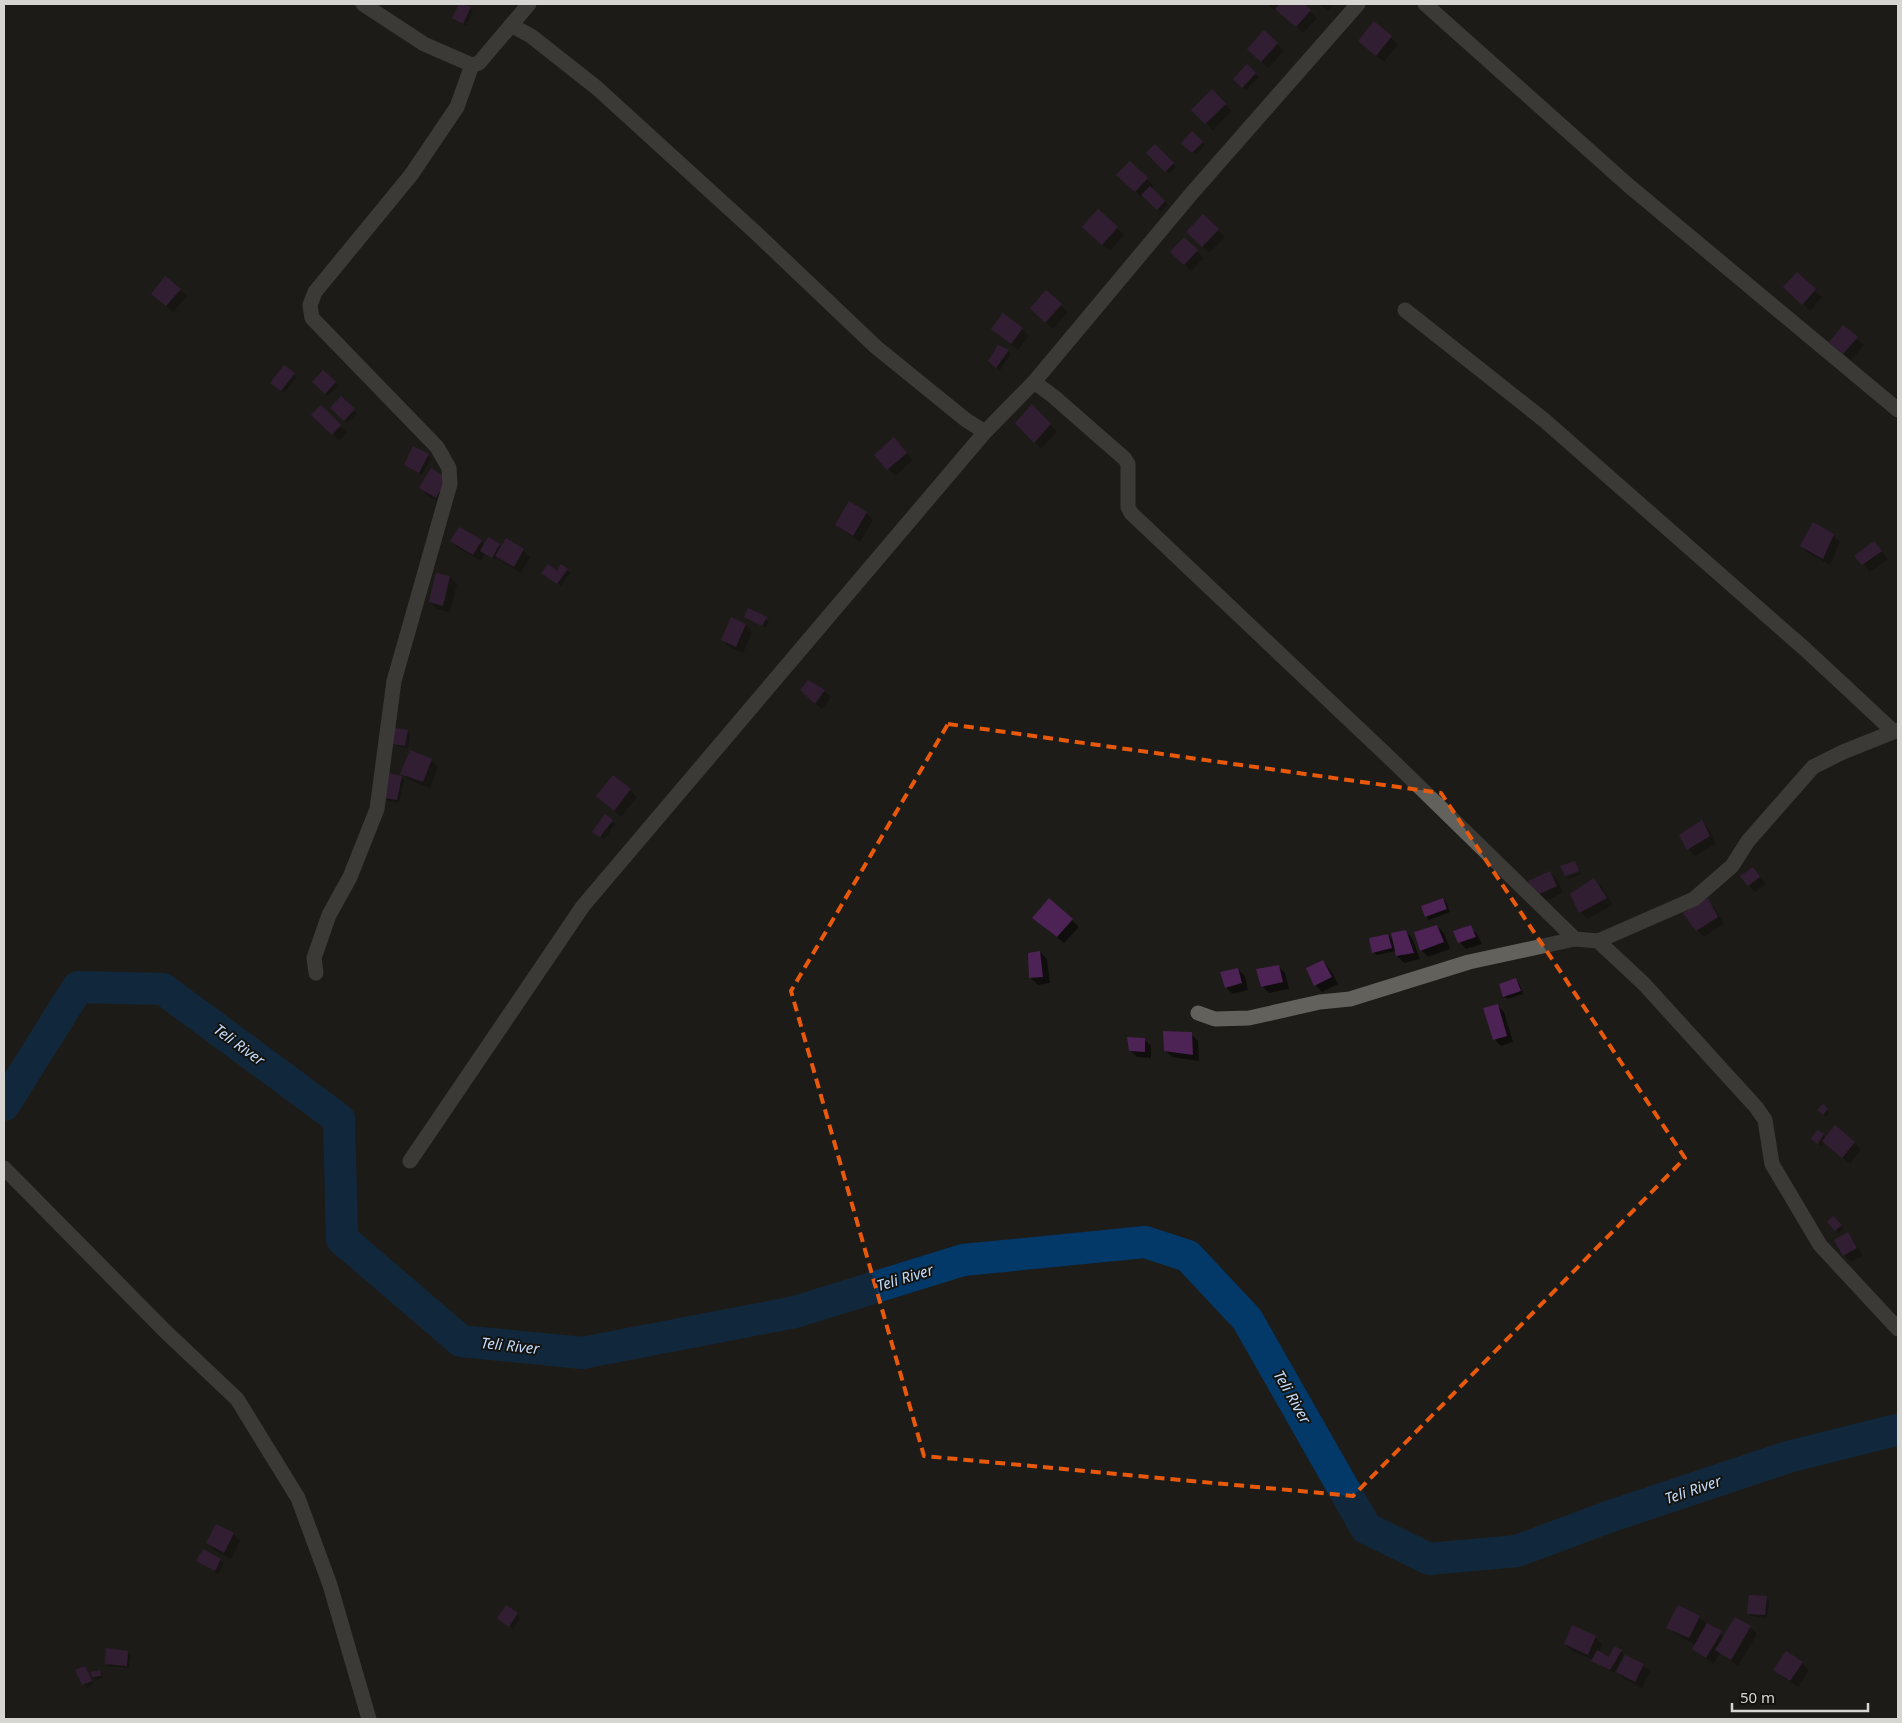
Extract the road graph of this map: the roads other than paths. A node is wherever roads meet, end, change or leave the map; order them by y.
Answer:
1 (363, 4) edge
2 (530, 4) edge
3 (1358, 4) edge
4 (1425, 4) edge
5 (510, 26) junction
6 (472, 65) junction
7 (1405, 310) dead end
8 (1034, 382) junction
9 (1898, 410) edge
10 (985, 432) junction
11 (1895, 730) edge
12 (1575, 938) junction
13 (1598, 941) junction
14 (316, 973) dead end
15 (1198, 1012) dead end
16 (410, 1161) dead end
17 (4, 1168) edge
18 (1898, 1330) edge
19 (369, 1719) edge

1 - 6 street
2 - 5 street
3 - 8 street
4 - 9 street
5 - 6 street
5 - 10 street
6 - 14 street
7 - 11 street
8 - 10 street
8 - 12 street
10 - 16 street
11 - 13 street
12 - 13 street
12 - 15 street
13 - 18 street
17 - 19 street

